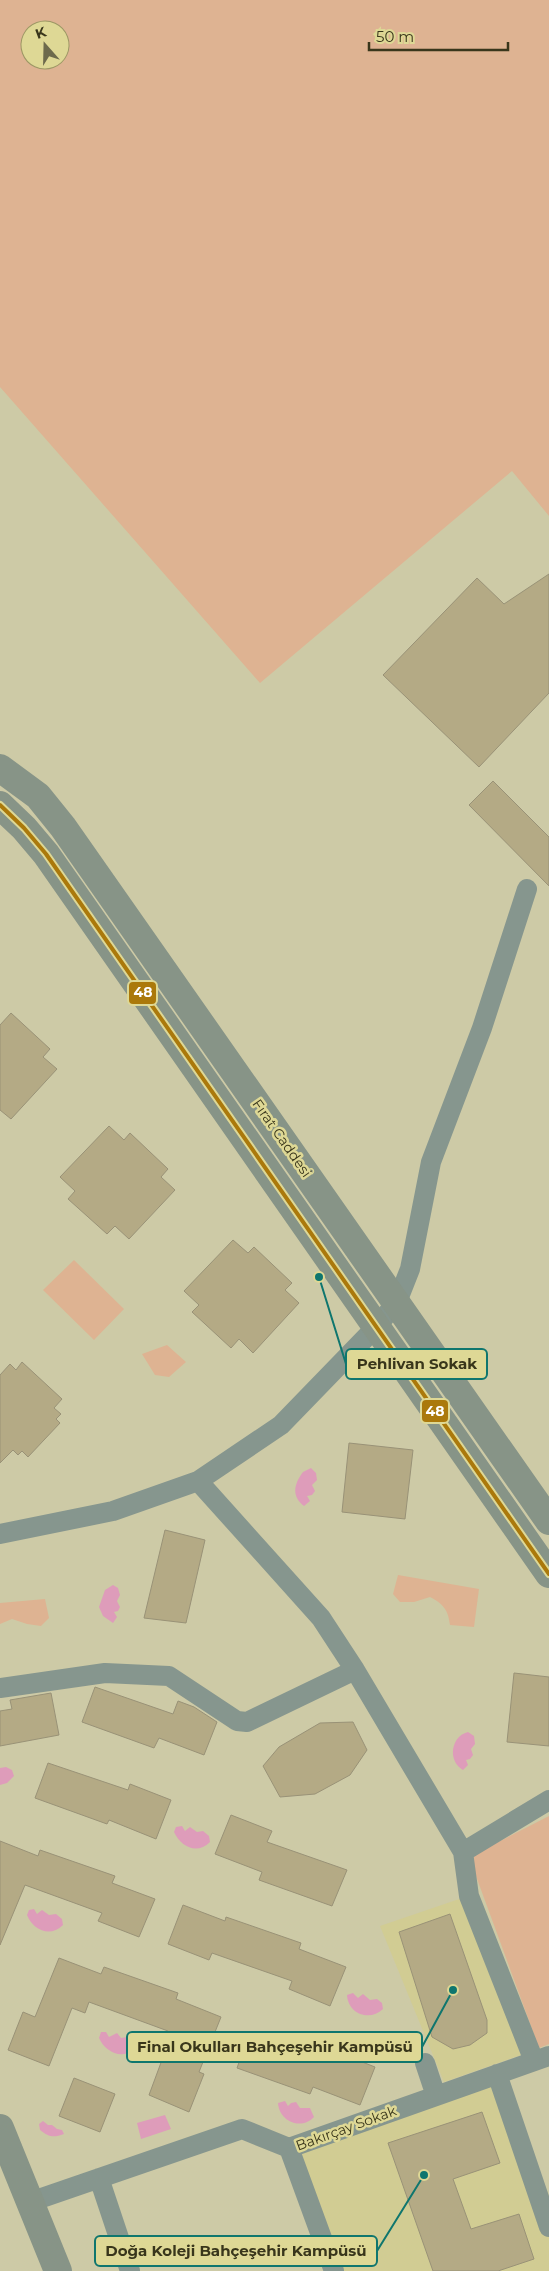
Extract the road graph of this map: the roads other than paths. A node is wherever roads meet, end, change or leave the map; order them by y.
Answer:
1 (0, 768) edge
2 (0, 805) edge
3 (527, 890) dead end
4 (397, 1302) junction
5 (376, 1327) junction
6 (198, 1481) junction
7 (549, 1521) edge
8 (0, 1534) edge
9 (549, 1574) edge
10 (355, 1670) junction
11 (0, 1688) edge
12 (549, 1800) edge
13 (462, 1852) junction
14 (541, 2058) edge
15 (425, 2063) dead end
16 (497, 2074) junction
17 (436, 2096) junction
18 (0, 2128) edge
19 (289, 2148) junction
20 (99, 2178) junction
21 (30, 2202) junction
22 (549, 2227) edge
23 (58, 2271) edge
24 (130, 2271) edge
25 (334, 2271) edge

1 - 4 main road, Fırat Caddesi
2 - 5 main road
3 - 4 street
4 - 5 street
4 - 7 main road, Fırat Caddesi
5 - 6 street
5 - 9 main road
6 - 8 street
6 - 10 street
10 - 11 street
10 - 13 street
12 - 13 street
13 - 14 street
14 - 16 street, Bakırçay Sokak
15 - 17 street
16 - 17 street, Bakırçay Sokak
16 - 22 street
17 - 19 street, Bakırçay Sokak
18 - 21 main road
19 - 20 street, Bakırçay Sokak
19 - 25 street
20 - 21 street, Bakırçay Sokak
20 - 24 street
21 - 23 main road

